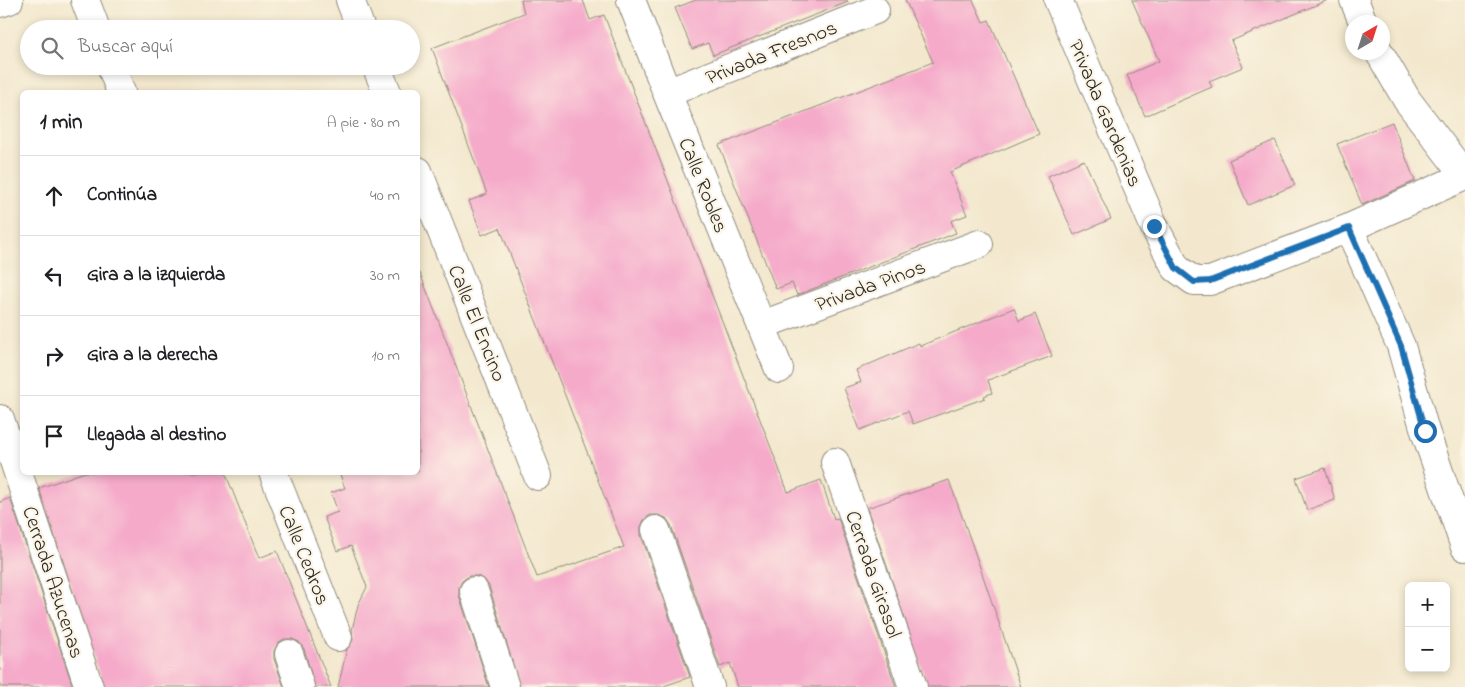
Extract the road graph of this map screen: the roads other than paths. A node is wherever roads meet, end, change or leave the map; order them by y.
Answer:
1 (9, 0) edge
2 (85, 0) edge
3 (350, 0) edge
4 (632, 0) edge
5 (1058, 0) edge
6 (1354, 0) edge
7 (0, 3) edge
8 (875, 10) dead end
9 (1360, 15) edge
10 (93, 20) edge
11 (358, 20) edge
12 (1384, 60) edge
13 (114, 75) edge
14 (380, 75) edge
15 (120, 90) edge
16 (386, 90) edge
17 (667, 93) junction
18 (420, 176) edge
19 (1465, 176) edge
20 (1349, 228) junction
21 (979, 244) dead end
22 (762, 325) junction
23 (779, 369) dead end
24 (0, 419) edge
25 (835, 462) dead end
26 (273, 475) edge
27 (538, 476) dead end
28 (656, 530) dead end
29 (1465, 547) edge
30 (474, 591) dead end
31 (338, 638) dead end
32 (288, 654) dead end
33 (89, 687) edge
34 (300, 687) edge
35 (505, 687) edge
36 (710, 687) edge
37 (913, 687) edge

1 - 7 street
2 - 10 street
3 - 11 street
4 - 17 street, Calle Robles
5 - 20 street, Privada Gardenias
6 - 9 street
8 - 17 street, Privada Fresnos
12 - 19 street
13 - 15 street
14 - 16 street
17 - 22 street, Calle Robles
18 - 27 street, Calle El Encino
19 - 20 street, Privada Gardenias
20 - 29 street
21 - 22 street, Privada Pinos
22 - 23 street, Calle Robles
24 - 33 street, Cerrada Azucenas
25 - 37 street, Cerrada Girasol
26 - 31 street, Calle Cedros
28 - 36 street
30 - 35 street
32 - 34 street

